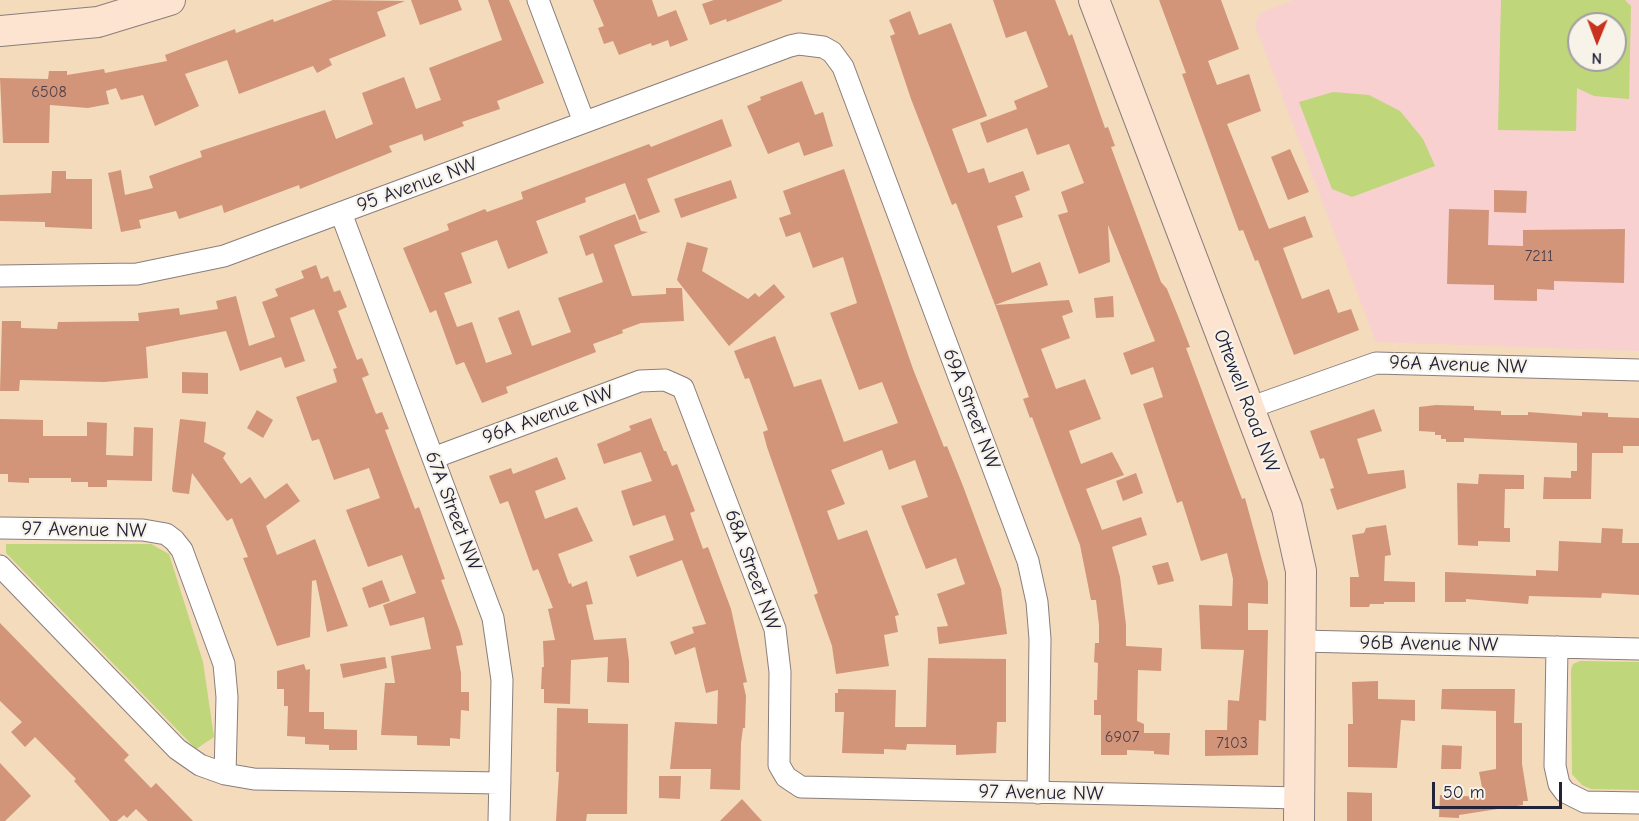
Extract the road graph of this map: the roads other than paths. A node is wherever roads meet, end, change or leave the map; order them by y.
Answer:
1 (170, 0) edge
2 (538, 0) edge
3 (1094, 0) edge
4 (0, 31) edge
5 (823, 46) joint
6 (584, 122) junction
7 (341, 213) junction
8 (0, 276) edge
9 (1639, 370) edge
10 (665, 380) joint
11 (1249, 408) junction
12 (433, 458) junction
13 (0, 528) edge
14 (0, 566) edge
15 (1301, 641) junction
16 (1557, 647) junction
17 (1639, 649) edge
18 (225, 774) junction
19 (786, 777) joint
20 (500, 783) junction
21 (1038, 793) junction
22 (1639, 803) edge
23 (1299, 809) edge
24 (499, 821) edge

1 - 4 street
2 - 6 street
3 - 11 street, Ottewell Road NW
5 - 6 street, 95 Avenue NW
5 - 21 street, 69A Street NW
6 - 7 street, 95 Avenue NW
7 - 8 street, 95 Avenue NW
7 - 12 street, 67A Street NW
9 - 11 street, 96A Avenue NW
10 - 12 street, 96A Avenue NW
10 - 19 street, 68A Street NW
11 - 15 street, Ottewell Road NW
12 - 20 street, 67A Street NW
13 - 18 street, 97 Avenue NW
14 - 18 street
15 - 16 street, 96B Avenue NW
15 - 23 street, Ottewell Road NW
16 - 17 street, 96B Avenue NW
16 - 22 street
18 - 20 street
19 - 21 street, 97 Avenue NW
20 - 24 street, 67A Street NW
21 - 23 street, 97 Avenue NW

